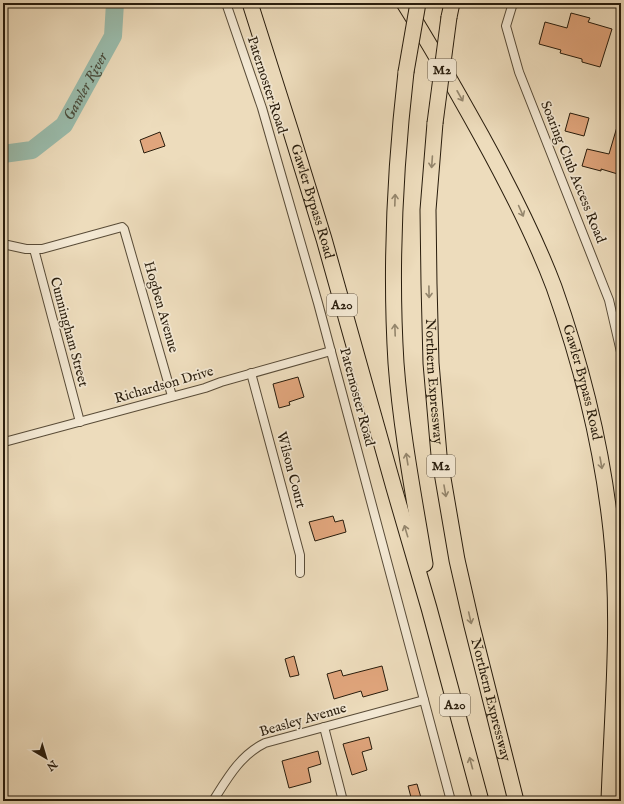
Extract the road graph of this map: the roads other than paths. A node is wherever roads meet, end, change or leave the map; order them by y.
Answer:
1 (226, 3) edge
2 (250, 3) edge
3 (404, 3) edge
4 (418, 3) edge
5 (513, 3) edge
6 (451, 10) edge
7 (3, 244) edge
8 (34, 249) junction
9 (331, 351) junction
10 (621, 352) edge
11 (251, 373) junction
12 (172, 396) junction
13 (80, 422) junction
14 (3, 440) edge
15 (300, 574) dead end
16 (429, 608) junction
17 (424, 700) junction
18 (324, 727) junction
19 (213, 801) edge
20 (343, 801) edge
21 (451, 801) edge
22 (481, 801) edge
23 (516, 801) edge
24 (609, 801) edge

1 - 9 street, Paternoster Road
16 -> 2 highway, Gawler Bypass Road / A20
3 -> 24 highway, Gawler Bypass Road
16 -> 4 highway, M2, bridge
5 - 10 street, Soaring Club Access Road
6 -> 23 highway, Northern Expressway / M2, bridge
7 - 8 street
8 - 12 street, Hogben Avenue
8 - 13 street, Cunningham Street
9 - 11 street, Richardson Drive
9 - 17 street, Paternoster Road
11 - 12 street, Richardson Drive
11 - 15 street, Wilson Court
12 - 13 street, Richardson Drive
13 - 14 street, Richardson Drive
22 -> 16 highway, A20
17 - 18 street, Beasley Avenue
17 - 21 street, Paternoster Road
18 - 19 street, Beasley Avenue
18 - 20 street

